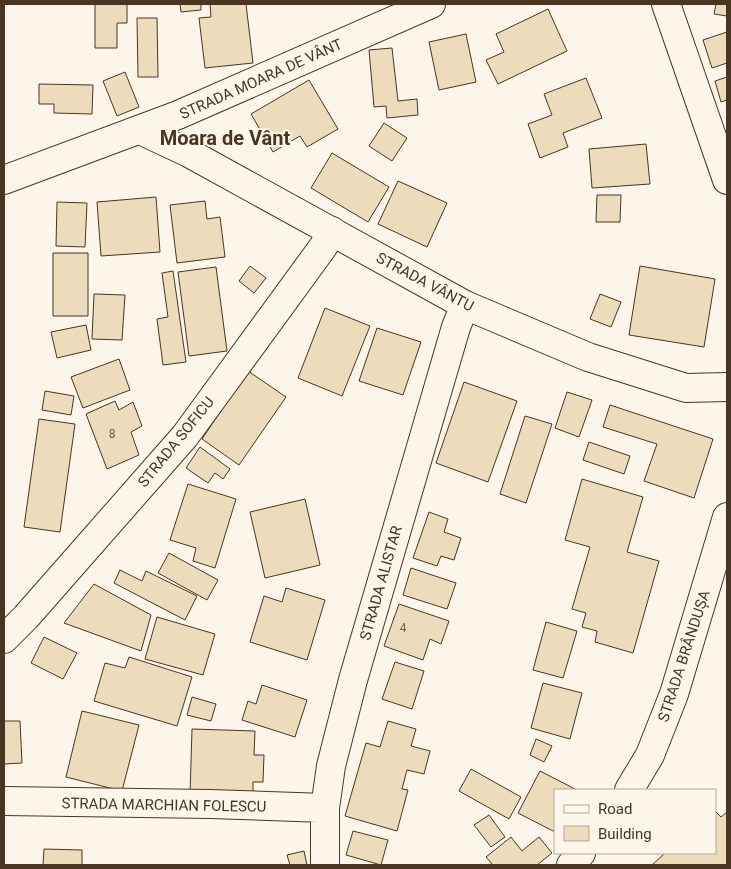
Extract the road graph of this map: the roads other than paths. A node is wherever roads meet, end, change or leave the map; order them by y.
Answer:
1 (431, 4) edge
2 (666, 4) edge
3 (140, 130) junction
4 (4, 180) edge
5 (727, 180) edge
6 (332, 231) junction
7 (465, 305) junction
8 (727, 386) edge
9 (727, 517) edge
10 (4, 639) edge
11 (630, 789) edge
12 (4, 802) edge
13 (325, 808) junction
14 (581, 854) edge
15 (325, 865) edge
16 (571, 865) edge

1 - 3 street, STRADA MOARA DE VÂNT
2 - 5 street
3 - 4 street, STRADA MOARA DE VÂNT
3 - 6 street, STRADA VÂNTU
6 - 7 street, STRADA VÂNTU
6 - 10 street, STRADA SOFICU
7 - 8 street, STRADA VÂNTU
7 - 13 street, STRADA ALISTAR
9 - 11 street, STRADA BRÂNDUȘA
12 - 13 street, STRADA MARCHIAN FOLESCU
13 - 15 street, STRADA ALISTAR
14 - 16 street

